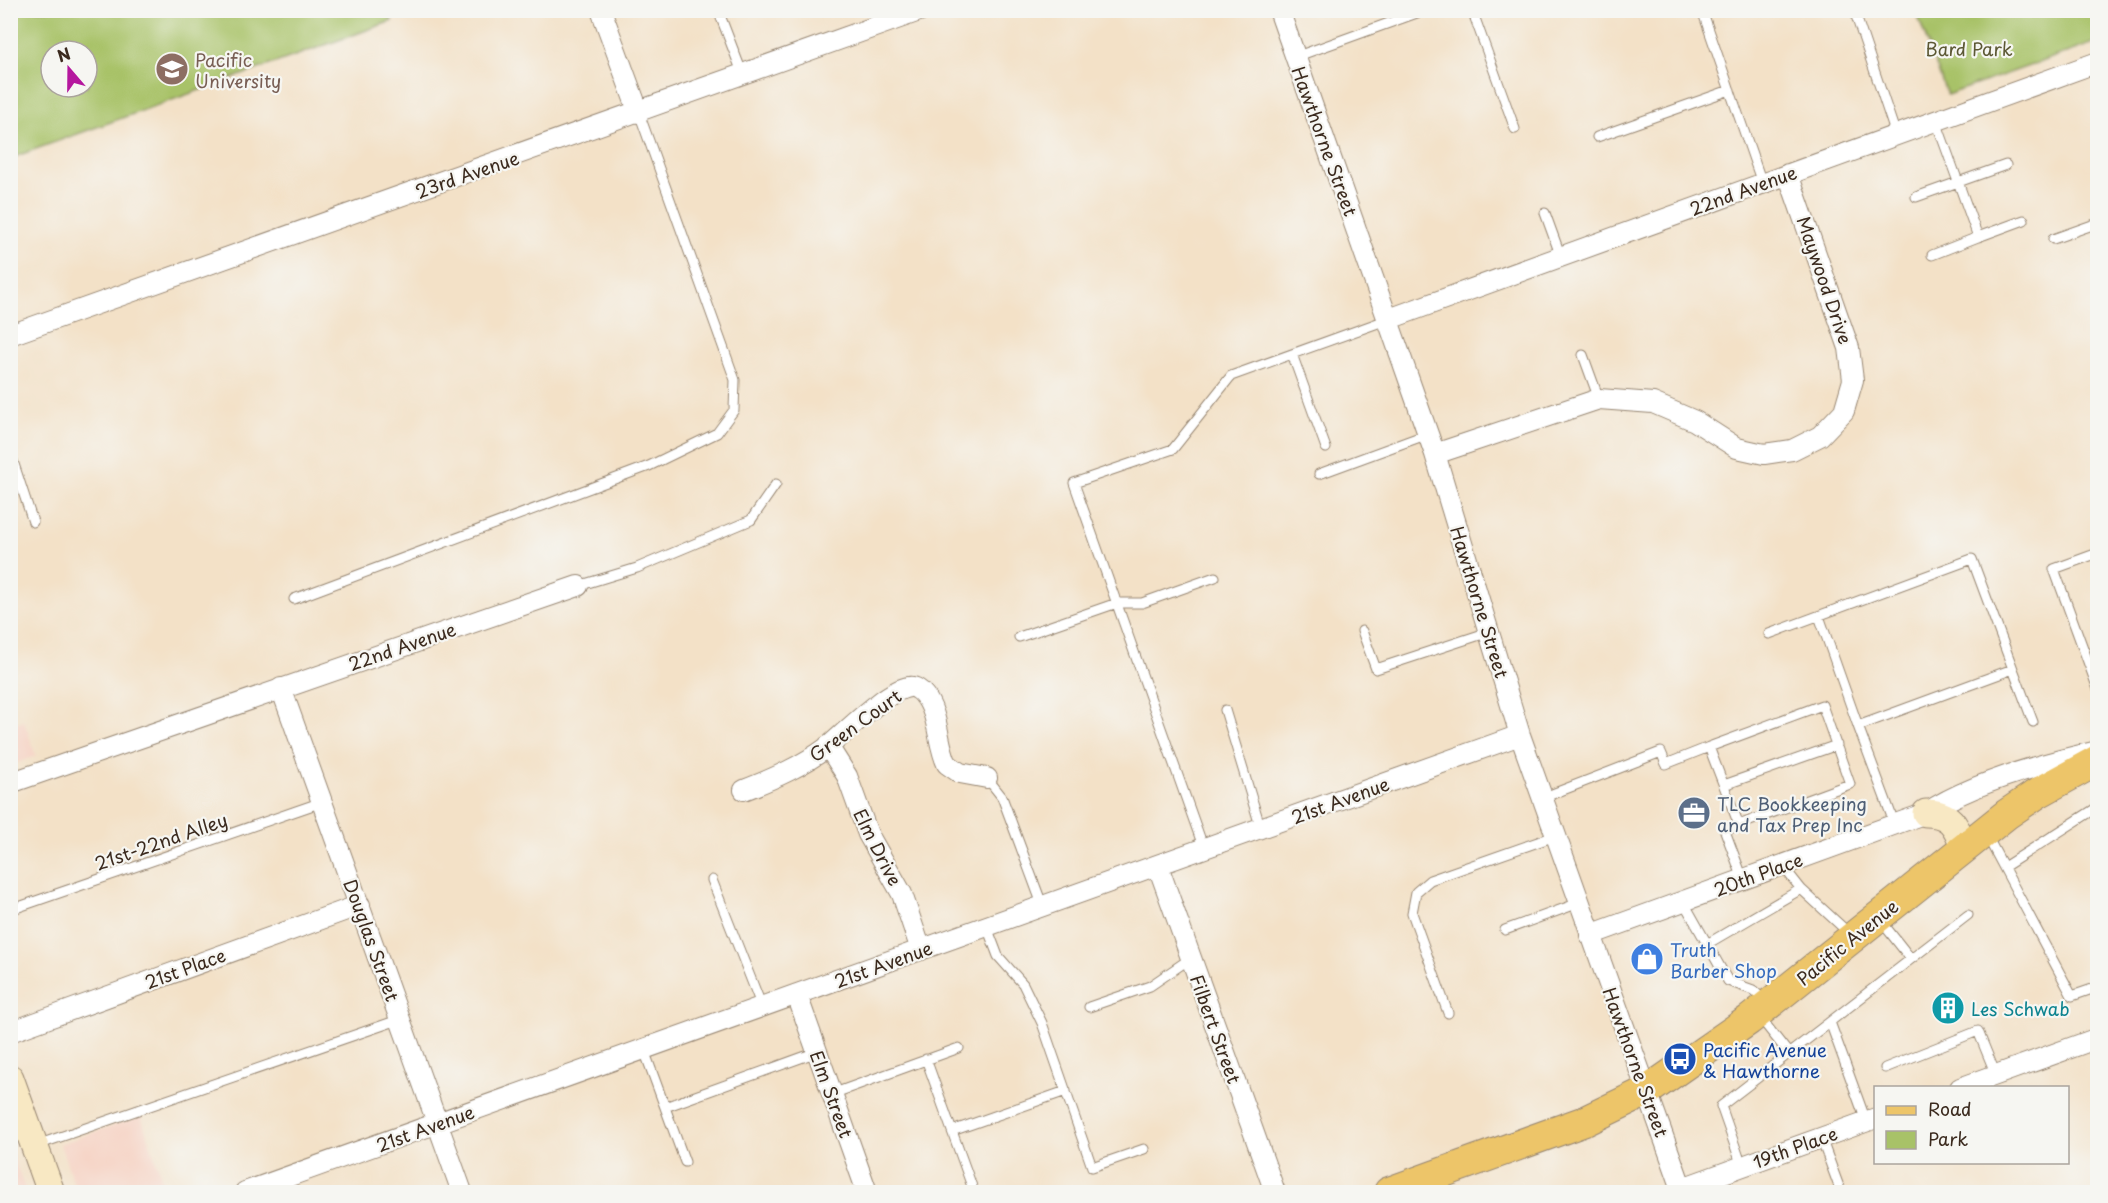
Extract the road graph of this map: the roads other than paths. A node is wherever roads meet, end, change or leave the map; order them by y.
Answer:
1 (601, 10) edge
2 (718, 10) edge
3 (922, 10) edge
4 (1279, 10) edge
5 (1425, 10) edge
6 (1472, 10) edge
7 (1702, 10) edge
8 (1854, 10) edge
9 (1295, 57) junction
10 (2097, 62) edge
11 (743, 75) junction
12 (1730, 90) junction
13 (639, 113) junction
14 (1936, 121) junction
15 (1515, 129) dead end
16 (1896, 135) junction
17 (1597, 137) dead end
18 (2006, 165) dead end
19 (1788, 174) junction
20 (1958, 181) junction
21 (1762, 183) junction
22 (1916, 197) dead end
23 (1545, 213) dead end
24 (2024, 220) dead end
25 (2097, 223) edge
26 (1978, 237) junction
27 (2053, 239) dead end
28 (1932, 255) dead end
29 (1561, 257) junction
30 (1389, 319) junction
31 (10, 335) edge
32 (1292, 354) junction
33 (1583, 355) dead end
34 (1599, 399) junction
35 (1428, 434) junction
36 (1326, 448) dead end
37 (10, 452) edge
38 (1435, 454) junction
39 (1318, 474) dead end
40 (776, 484) dead end
41 (33, 522) dead end
42 (2097, 553) edge
43 (1215, 577) dead end
44 (578, 586) joint
45 (294, 599) dead end
46 (1117, 603) junction
47 (1819, 616) junction
48 (1362, 631) dead end
49 (1489, 632) junction
50 (1768, 634) dead end
51 (1019, 637) dead end
52 (2093, 661) edge
53 (2013, 669) junction
54 (281, 688) junction
55 (2097, 689) edge
56 (1225, 710) dead end
57 (2033, 722) dead end
58 (1858, 726) junction
59 (1520, 735) junction
60 (1837, 744) junction
61 (828, 746) junction
62 (1709, 747) junction
63 (2097, 751) edge
64 (2097, 760) edge
65 (987, 778) joint
66 (10, 783) edge
67 (1724, 785) junction
68 (744, 790) dead end
69 (1542, 798) junction
70 (322, 802) junction
71 (2097, 807) edge
72 (1926, 813) junction
73 (1739, 825) junction
74 (1895, 825) junction
75 (1261, 829) junction
76 (1555, 836) junction
77 (1975, 839) junction
78 (1204, 849) junction
79 (1158, 866) junction
80 (1782, 866) junction
81 (2004, 867) junction
82 (1743, 879) junction
83 (712, 880) dead end
84 (1801, 889) junction
85 (1683, 901) junction
86 (1579, 903) junction
87 (360, 905) junction
88 (1043, 907) junction
89 (10, 910) edge
90 (1968, 915) dead end
91 (1878, 917) junction
92 (987, 927) junction
93 (1505, 930) dead end
94 (1590, 935) junction
95 (1852, 937) junction
96 (1707, 944) junction
97 (921, 950) junction
98 (1191, 958) junction
99 (1911, 959) junction
100 (2097, 987) edge
101 (797, 995) junction
102 (762, 1007) junction
103 (1089, 1007) dead end
104 (1763, 1009) junction
105 (1448, 1013) dead end
106 (401, 1019) junction
107 (1830, 1022) junction
108 (10, 1032) edge
109 (2097, 1038) edge
110 (959, 1047) dead end
111 (644, 1050) junction
112 (817, 1052) junction
113 (1789, 1054) junction
114 (926, 1059) junction
115 (1885, 1068) dead end
116 (1996, 1075) junction
117 (10, 1078) edge
118 (1966, 1086) edge
119 (1066, 1091) junction
120 (1647, 1091) junction
121 (832, 1094) junction
122 (665, 1107) junction
123 (1871, 1120) edge
124 (438, 1124) junction
125 (952, 1131) junction
126 (1821, 1138) junction
127 (34, 1146) junction
128 (1144, 1149) dead end
129 (685, 1162) dead end
130 (1742, 1166) junction
131 (1682, 1190) edge
132 (51, 1192) edge
133 (245, 1192) edge
134 (462, 1192) edge
135 (867, 1192) edge
136 (974, 1192) edge
137 (1275, 1192) edge
138 (1389, 1192) edge
139 (1841, 1192) edge

1 - 13 street
2 - 11 lane
3 - 11 street, 23rd Avenue
4 - 9 street, Hawthorne Street
5 - 9 lane
6 - 15 lane
7 - 12 lane
8 - 16 lane
9 - 30 street, Hawthorne Street
10 - 14 street, 22nd Avenue
11 - 13 street, 23rd Avenue
12 - 17 lane
12 - 21 lane
13 - 31 street, 23rd Avenue
13 - 45 lane
14 - 16 street, 22nd Avenue
14 - 20 lane
16 - 19 street, 22nd Avenue
18 - 20 lane
19 - 21 street, 22nd Avenue
19 - 34 street, Maywood Drive
20 - 22 lane
20 - 26 lane
21 - 29 street, 22nd Avenue
23 - 29 lane
24 - 26 lane
25 - 27 lane
26 - 28 lane
29 - 30 street, 22nd Avenue
30 - 32 lane
30 - 35 street, Hawthorne Street
32 - 36 lane
32 - 46 lane
33 - 34 lane
34 - 38 street, Maywood Drive
35 - 38 street, Hawthorne Street
35 - 39 lane
37 - 41 lane
38 - 49 street, Hawthorne Street
40 - 44 lane, 22nd Avenue
42 - 52 lane
43 - 46 lane
44 - 54 street, 22nd Avenue
46 - 51 lane
46 - 78 lane
47 - 50 lane
47 - 53 lane
47 - 58 lane
48 - 49 lane
49 - 59 street, Hawthorne Street
52 - 55 lane
53 - 57 lane
53 - 58 lane
54 - 66 street, 22nd Avenue
54 - 70 street, Douglas Street
56 - 75 lane
58 - 74 lane
59 - 69 street, Hawthorne Street
59 - 75 street, 21st Avenue
60 - 62 lane
60 - 67 lane
60 - 73 lane
61 - 65 street, Green Court
61 - 68 street, Green Court
61 - 97 street, Elm Drive
62 - 67 lane
62 - 69 lane
63 - 72 street, 20th Place
64 - 77 main road, Pacific Avenue
65 - 88 lane
67 - 73 lane
69 - 76 street, Hawthorne Street
70 - 87 street, Douglas Street
70 - 89 lane, 21st-22nd Alley
71 - 81 lane
72 - 74 street, 20th Place
72 - 77 street
73 - 82 lane
74 - 80 street, 20th Place
75 - 78 street, 21st Avenue
76 - 86 street, Hawthorne Street
76 - 105 lane
77 - 81 lane
77 - 91 main road, Pacific Avenue
78 - 79 street, 21st Avenue
79 - 88 street, 21st Avenue
79 - 98 street, Filbert Street
80 - 82 street, 20th Place
80 - 84 lane
81 - 100 lane
82 - 85 street, 20th Place
83 - 102 lane
84 - 95 lane
84 - 96 lane
85 - 94 street, 20th Place
85 - 96 lane
86 - 93 lane
86 - 94 street, Hawthorne Street
87 - 106 street, Douglas Street
87 - 108 street, 21st Place
88 - 92 street, 21st Avenue
90 - 99 lane
91 - 95 main road, Pacific Avenue
91 - 99 lane
92 - 97 street, 21st Avenue
92 - 119 lane
94 - 120 street, Hawthorne Street
95 - 104 main road, Pacific Avenue
96 - 104 lane
97 - 101 street, 21st Avenue
98 - 103 lane
98 - 137 street, Filbert Street
99 - 107 lane
101 - 102 street, 21st Avenue
101 - 112 street, Elm Street
102 - 111 street, 21st Avenue
104 - 113 lane
104 - 120 main road, Pacific Avenue
106 - 124 street, Douglas Street
106 - 127 lane
107 - 113 lane
107 - 123 lane
109 - 116 street
110 - 114 lane
111 - 122 lane
111 - 124 street, 21st Avenue
112 - 121 street, Elm Street
112 - 122 lane
113 - 130 lane
114 - 121 lane
114 - 125 lane
115 - 116 lane
116 - 118 street
117 - 127 street
119 - 125 lane
119 - 128 lane
120 - 131 street, Hawthorne Street
120 - 138 main road, Pacific Avenue
121 - 135 street, Elm Street
122 - 129 lane
123 - 126 street, 19th Place
124 - 133 street, 21st Avenue
124 - 134 street, Douglas Street
125 - 136 lane
126 - 130 street, 19th Place
126 - 139 lane
127 - 132 street
130 - 131 street, 19th Place

